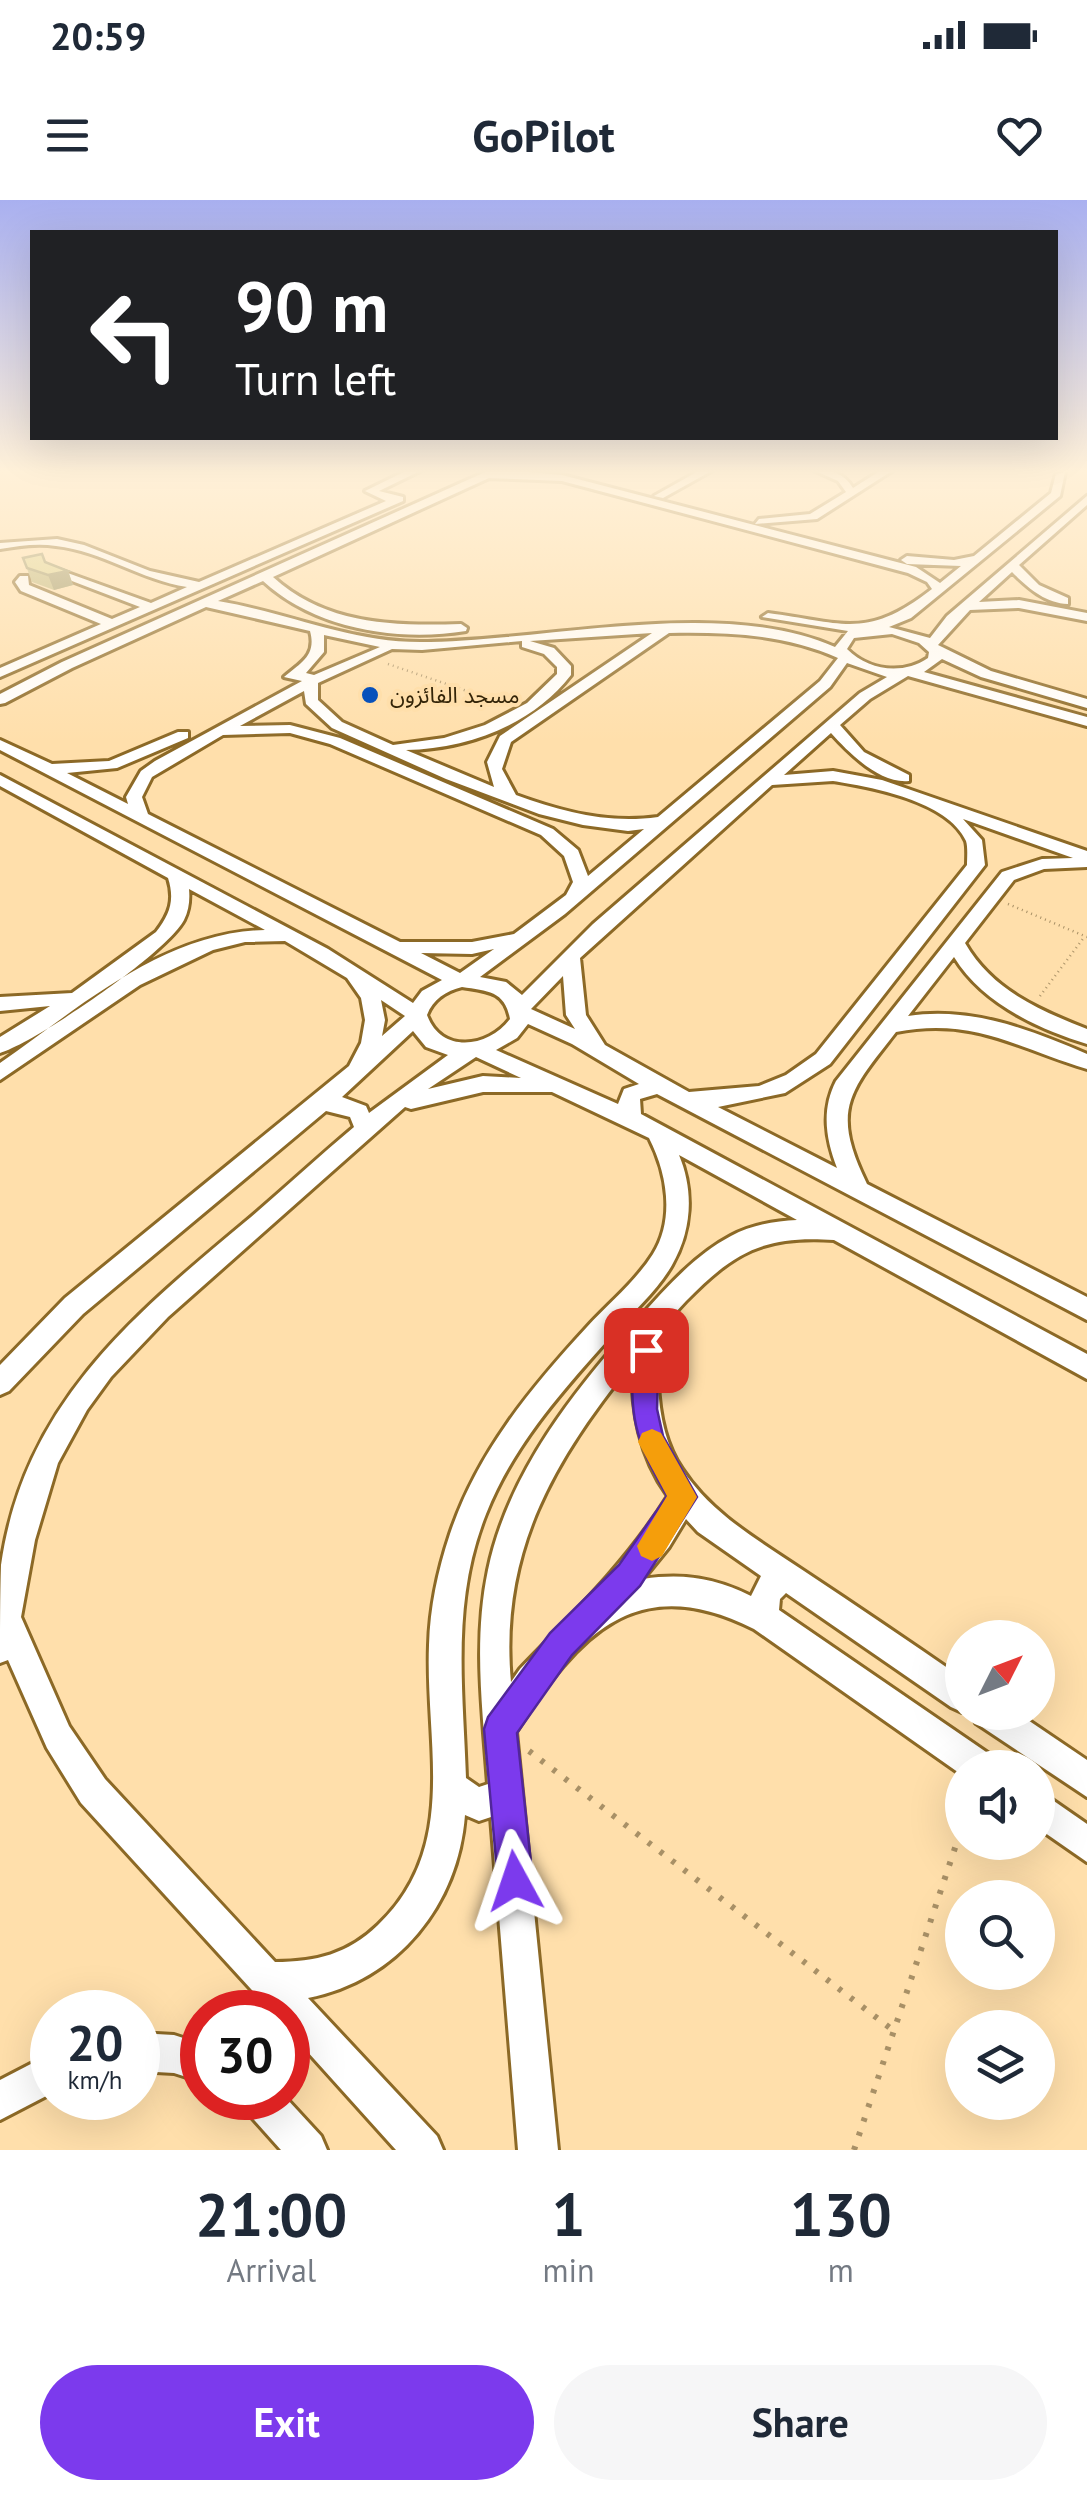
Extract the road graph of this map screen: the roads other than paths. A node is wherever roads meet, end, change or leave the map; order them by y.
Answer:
1 (113, 560) edge
2 (259, 560) joint
3 (300, 560) edge
4 (891, 560) edge
5 (893, 560) edge
6 (970, 560) edge
7 (976, 560) edge
8 (1019, 560) edge
9 (902, 563) junction
10 (1012, 566) junction
11 (284, 567) junction
12 (55, 570) edge
13 (264, 576) junction
14 (24, 579) edge
15 (201, 585) junction
16 (0, 588) edge
17 (939, 590) junction
18 (206, 603) junction
19 (1060, 605) junction
20 (967, 606) junction
21 (151, 607) junction
22 (1087, 607) edge
23 (311, 609) junction
24 (718, 613) dead end
25 (751, 615) dead end
26 (1087, 616) edge
27 (289, 620) junction
28 (800, 621) junction
29 (112, 624) junction
30 (464, 628) junction
31 (316, 630) junction
32 (869, 630) junction
33 (665, 631) junction
34 (94, 632) junction
35 (790, 635) junction
36 (514, 640) junction
37 (469, 643) junction
38 (398, 646) junction
39 (933, 648) junction
40 (845, 657) junction
41 (907, 672) junction
42 (0, 673) edge
43 (294, 676) junction
44 (1004, 679) junction
45 (311, 682) junction
46 (17, 690) junction
47 (990, 692) junction
48 (0, 700) edge
49 (1087, 704) edge
50 (1, 715) edge
51 (1087, 722) edge
52 (337, 725) junction
53 (832, 725) junction
54 (0, 728) edge
55 (221, 731) junction
56 (484, 732) junction
57 (184, 734) junction
58 (321, 736) junction
59 (505, 739) junction
60 (200, 742) junction
61 (388, 746) junction
62 (9, 753) edge
63 (44, 768) junction
64 (882, 778) junction
65 (0, 780) edge
66 (768, 781) junction
67 (509, 797) junction
68 (940, 806) junction
69 (562, 818) junction
70 (142, 819) junction
71 (662, 820) junction
72 (547, 832) junction
73 (1087, 842) edge
74 (1087, 859) edge
75 (976, 865) junction
76 (176, 876) junction
77 (1008, 876) junction
78 (574, 896) junction
79 (559, 910) junction
80 (330, 917) junction
81 (599, 928) junction
82 (528, 933) junction
83 (293, 939) junction
84 (955, 942) junction
85 (383, 943) junction
86 (152, 946) junction
87 (570, 955) junction
88 (172, 958) junction
89 (347, 968) junction
90 (461, 981) junction
91 (75, 996) junction
92 (0, 1004) edge
93 (520, 1010) junction
94 (1028, 1012) junction
95 (417, 1016) junction
96 (888, 1027) junction
97 (1016, 1032) junction
98 (1087, 1037) edge
99 (0, 1046) edge
100 (475, 1050) junction
101 (604, 1054) junction
102 (1087, 1062) edge
103 (810, 1071) junction
104 (0, 1073) edge
105 (351, 1077) junction
106 (658, 1086) junction
107 (843, 1086) junction
108 (570, 1089) junction
109 (684, 1100) junction
110 (321, 1104) junction
111 (398, 1105) junction
112 (645, 1126) junction
113 (366, 1130) junction
114 (858, 1191) junction
115 (838, 1230) junction
116 (662, 1261) junction
117 (691, 1278) junction
118 (1087, 1309) edge
119 (647, 1329) junction
120 (1087, 1367) edge
121 (0, 1384) edge
122 (683, 1497) junction
123 (787, 1576) junction
124 (594, 1612) junction
125 (764, 1618) junction
126 (3, 1633) edge
127 (945, 1684) edge
128 (500, 1729) junction
129 (1013, 1730) edge
130 (954, 1750) edge
131 (1087, 1780) edge
132 (450, 1785) junction
133 (507, 1789) junction
134 (1055, 1820) edge
135 (1087, 1845) edge
136 (266, 1980) junction
137 (30, 2084) edge
138 (0, 2101) edge
139 (280, 2120) edge
140 (307, 2150) edge
141 (423, 2150) edge
142 (538, 2150) edge

1 - 15 street
2 - 11 street
2 - 15 street
3 - 11 street
4 - 9 street
5 - 9 street
6 - 9 street
7 - 17 street
8 - 10 street
9 - 17 street
10 - 19 street
10 - 20 street
11 - 13 street
12 - 21 street
13 - 18 street
13 - 23 street
14 - 29 street
15 - 21 street
16 - 34 street
17 - 32 street
18 - 27 street
18 - 46 street
19 - 20 street
19 - 22 street
19 - 26 street
20 - 39 street
21 - 29 street
23 - 27 street
23 - 30 street
24 - 30 street
25 - 28 street
27 - 31 street
28 - 32 street
28 - 35 street
29 - 34 street
30 - 37 street
31 - 38 street
31 - 43 street
32 - 39 street
32 - 40 street
33 - 35 street
33 - 36 street
33 - 59 street
34 - 42 street
35 - 40 street
36 - 37 street
36 - 56 street
37 - 38 street
38 - 45 street
39 - 41 street
39 - 44 street
40 - 41 street
40 - 71 street
41 - 47 street
41 - 53 street
43 - 45 street
43 - 57 street
44 - 47 street
44 - 49 street
45 - 52 street
45 - 55 street
46 - 48 street
46 - 50 street
47 - 51 street
52 - 58 street
52 - 61 street
53 - 64 street
53 - 66 street
54 - 62 street
55 - 58 street
55 - 60 street
56 - 59 street
56 - 61 street
57 - 60 street
57 - 63 street
58 - 72 street
59 - 67 street
60 - 70 street
61 - 67 street
62 - 63 street
63 - 70 street
64 - 66 street
64 - 68 street
64 - 73 street
65 - 76 street
66 - 81 street
67 - 69 street
68 - 74 street
68 - 75 street
69 - 71 street
69 - 72 street
70 - 80 street
71 - 78 street
72 - 78 street
74 - 77 street
75 - 77 street
75 - 103 street
76 - 83 street
76 - 86 street
77 - 84 street
78 - 79 street
79 - 81 street
79 - 82 street
80 - 83 street
80 - 85 street
81 - 87 street
82 - 85 street
82 - 90 street
83 - 88 street
83 - 89 street
84 - 94 street
84 - 96 street
85 - 90 street
86 - 88 street
86 - 91 street
87 - 93 street
87 - 101 street
88 - 104 street
89 - 95 street
89 - 105 street
90 - 93 street
90 - 95 street
91 - 92 street
91 - 99 street
93 - 100 street
93 - 101 street
94 - 97 street
94 - 98 street
95 - 100 street
95 - 105 street
96 - 97 street
96 - 107 street
97 - 102 street
100 - 108 street
100 - 111 street
101 - 106 street
103 - 107 street
103 - 109 street
105 - 110 street
106 - 109 street
106 - 112 street
107 - 114 street
108 - 111 street
108 - 112 street
109 - 114 street
110 - 113 street
110 - 121 street
111 - 113 street
112 - 115 street
112 - 116 street
113 - 126 street
114 - 118 street
115 - 117 street
115 - 120 street
116 - 117 street
116 - 132 street
117 - 119 street
119 - 122 street
119 - 128 street
122 - 123 street
122 - 124 street
123 - 125 street
123 - 127 street
124 - 125 street
124 - 128 street
125 - 130 street
126 - 136 street
128 - 133 street
129 - 131 street
132 - 133 street
132 - 136 street
133 - 142 street
134 - 135 street
136 - 141 street
137 - 138 street
139 - 140 street

